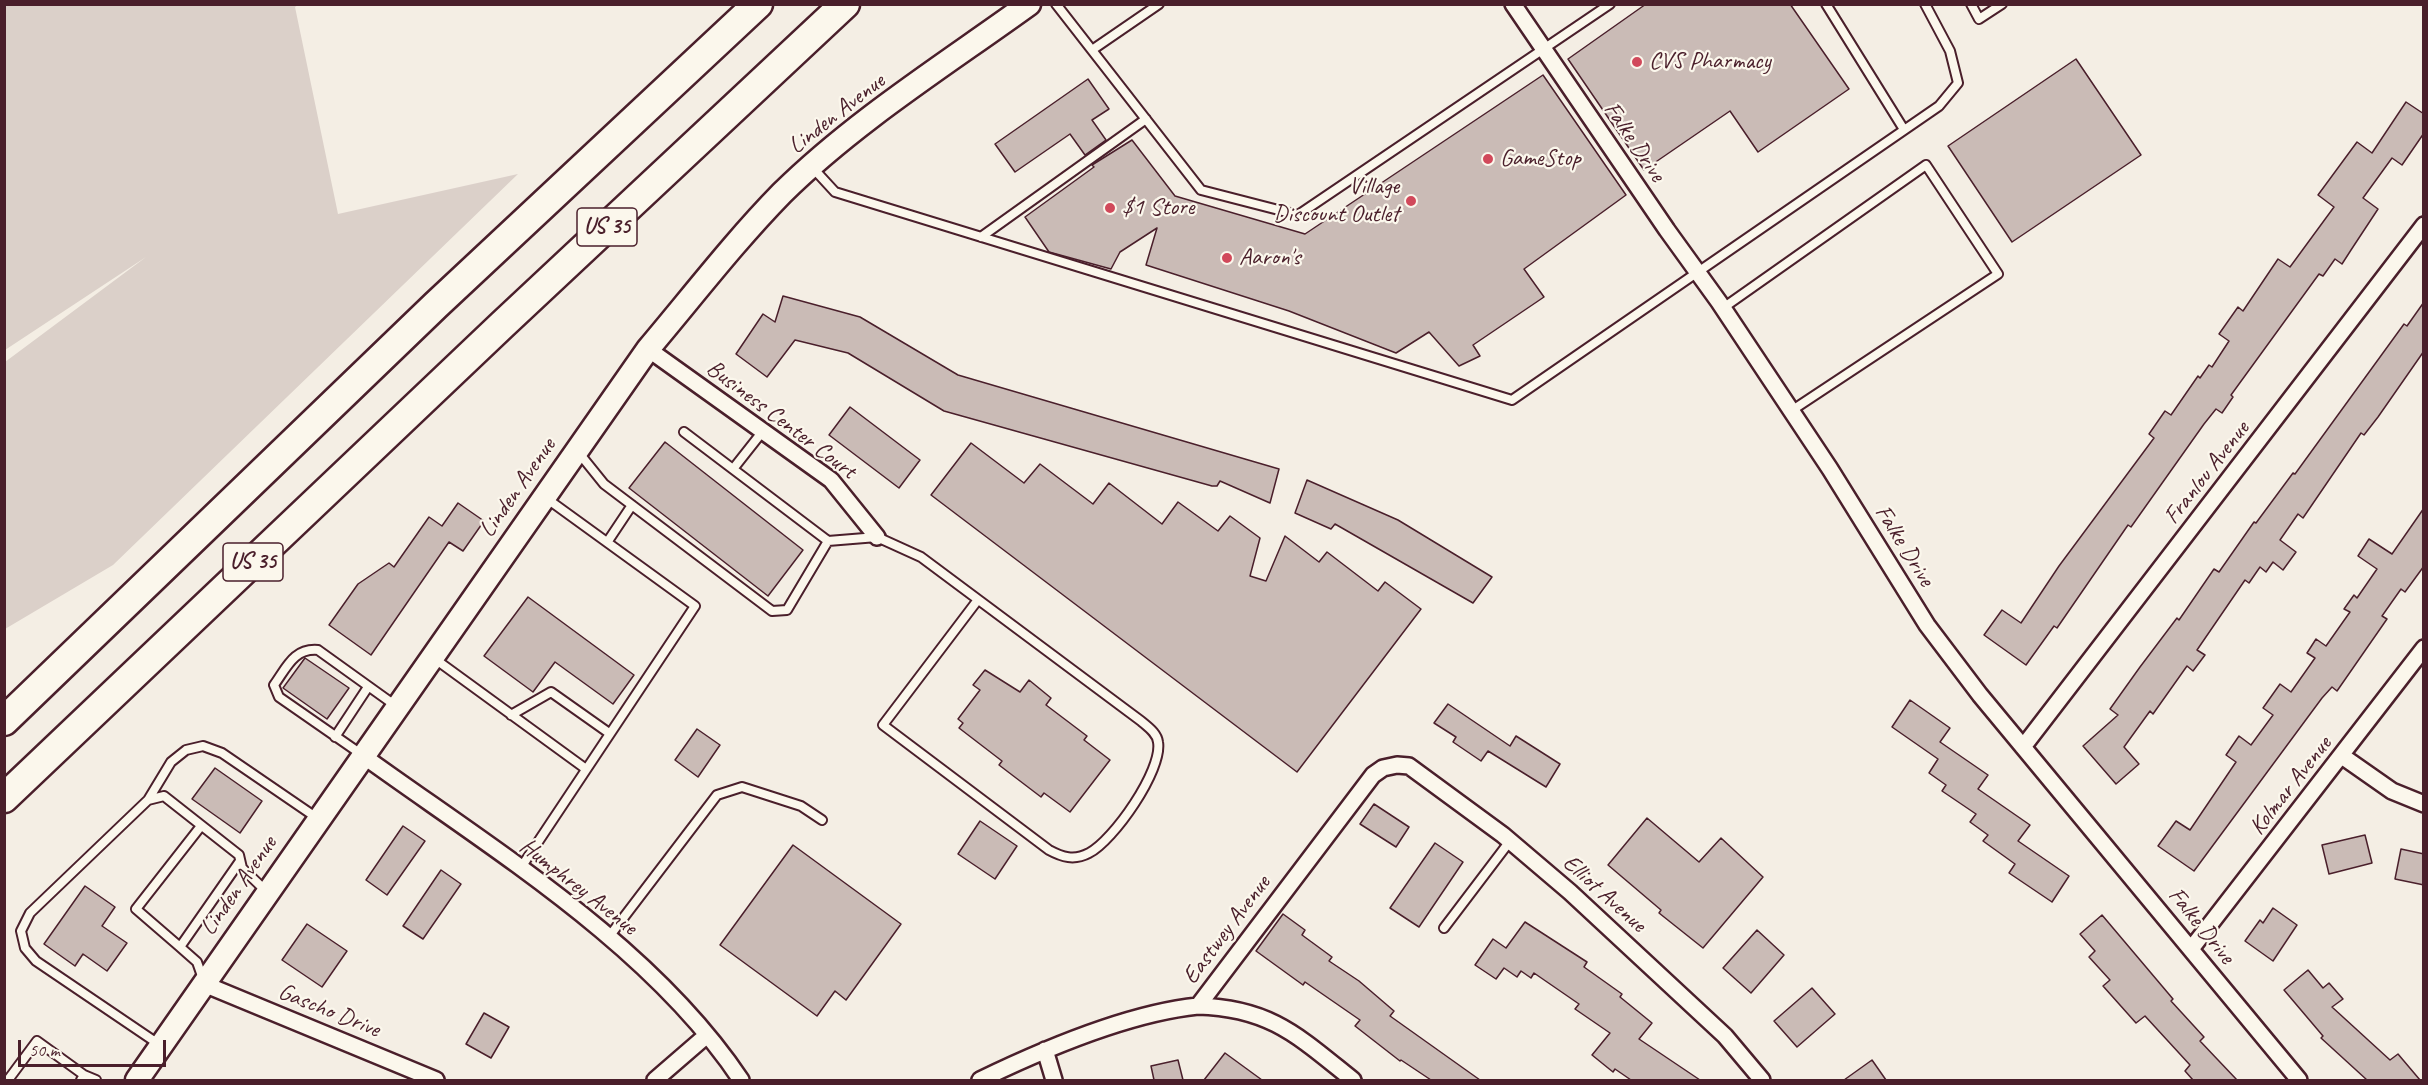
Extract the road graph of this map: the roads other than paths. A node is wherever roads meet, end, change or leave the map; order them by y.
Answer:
1 (758, 4) edge
2 (845, 4) edge
3 (1029, 4) edge
4 (1056, 4) edge
5 (1159, 4) edge
6 (1513, 4) edge
7 (1610, 4) edge
8 (1826, 4) edge
9 (1925, 4) edge
10 (1971, 4) edge
11 (2002, 4) edge
12 (1092, 50) junction
13 (1544, 50) junction
14 (1146, 119) junction
15 (1904, 128) junction
16 (811, 166) junction
17 (2424, 225) edge
18 (981, 237) junction
19 (1696, 270) junction
20 (1723, 308) junction
21 (648, 349) junction
22 (1791, 411) junction
23 (763, 431) junction
24 (684, 432) dead end
25 (576, 451) junction
26 (734, 469) junction
27 (545, 498) junction
28 (632, 505) junction
29 (877, 537) junction
30 (608, 541) junction
31 (828, 542) junction
32 (977, 601) junction
33 (2424, 648) edge
34 (432, 657) junction
35 (368, 687) junction
36 (397, 706) junction
37 (511, 715) junction
38 (4, 721) edge
39 (609, 733) junction
40 (335, 737) junction
41 (2023, 747) junction
42 (362, 755) junction
43 (2342, 756) junction
44 (1397, 765) joint
45 (586, 769) junction
46 (4, 798) edge
47 (148, 800) junction
48 (2424, 804) edge
49 (318, 818) junction
50 (822, 820) dead end
51 (201, 826) junction
52 (1510, 842) junction
53 (240, 861) junction
54 (520, 868) junction
55 (267, 892) junction
56 (1444, 928) dead end
57 (608, 938) junction
58 (180, 948) junction
59 (2190, 949) junction
60 (204, 984) junction
61 (1198, 1006) junction
62 (707, 1035) junction
63 (161, 1045) junction
64 (1045, 1050) junction
65 (82, 1078) edge
66 (8, 1080) edge
67 (96, 1080) edge
68 (136, 1080) edge
69 (436, 1080) edge
70 (655, 1080) edge
71 (741, 1080) edge
72 (980, 1080) edge
73 (1054, 1080) edge
74 (1353, 1080) edge
75 (1762, 1080) edge
76 (2299, 1080) edge

1 - 38 highway, US 35
2 - 46 highway, US 35
3 - 16 main road, Linden Avenue
4 - 12 lane
5 - 12 lane
6 - 13 street, Falke Drive
7 - 13 lane
8 - 15 lane
9 - 15 lane
10 - 11 lane
12 - 14 lane
13 - 14 lane
13 - 19 street, Falke Drive
14 - 18 lane
15 - 19 lane
16 - 18 lane
16 - 21 main road, Linden Avenue
17 - 41 street, Franlou Avenue
18 - 19 lane
19 - 20 street, Falke Drive
20 - 22 street, Falke Drive
20 - 22 lane
21 - 23 street, Business Center Court
21 - 25 main road, Linden Avenue
22 - 41 street, Falke Drive
23 - 26 lane
23 - 29 street, Business Center Court
24 - 26 lane
25 - 27 main road, Linden Avenue
25 - 28 lane
26 - 31 lane
27 - 30 lane
27 - 34 main road, Linden Avenue
28 - 30 lane
28 - 31 lane
29 - 31 lane
29 - 32 lane
30 - 39 lane
32 - 32 lane
33 - 43 street, Kolmar Avenue
34 - 36 main road, Linden Avenue
34 - 37 lane
35 - 36 lane
35 - 40 lane
35 - 40 lane
36 - 42 main road, Linden Avenue
37 - 39 lane
37 - 45 lane
39 - 45 lane
40 - 42 lane
41 - 59 street, Falke Drive
42 - 49 main road, Linden Avenue
42 - 54 street, Humphrey Avenue
43 - 48 street
43 - 59 street, Kolmar Avenue
44 - 52 street, Elliot Avenue
44 - 61 street, Eastwey Avenue
45 - 54 lane
47 - 49 lane
47 - 51 lane
47 - 63 lane
49 - 55 main road, Linden Avenue
50 - 57 lane
51 - 53 lane
51 - 58 lane
52 - 56 lane
52 - 75 street, Elliot Avenue
53 - 55 lane
53 - 58 lane
54 - 57 street, Humphrey Avenue
55 - 60 main road, Linden Avenue
57 - 62 street, Humphrey Avenue
58 - 60 lane
59 - 76 street, Falke Drive
60 - 63 main road, Linden Avenue
60 - 69 street, Gascho Drive
61 - 64 street, Eastwey Avenue
61 - 74 street
62 - 70 street
62 - 71 street, Humphrey Avenue
63 - 68 main road, Linden Avenue
64 - 72 street, Eastwey Avenue
64 - 73 street
65 - 66 lane
65 - 67 lane

